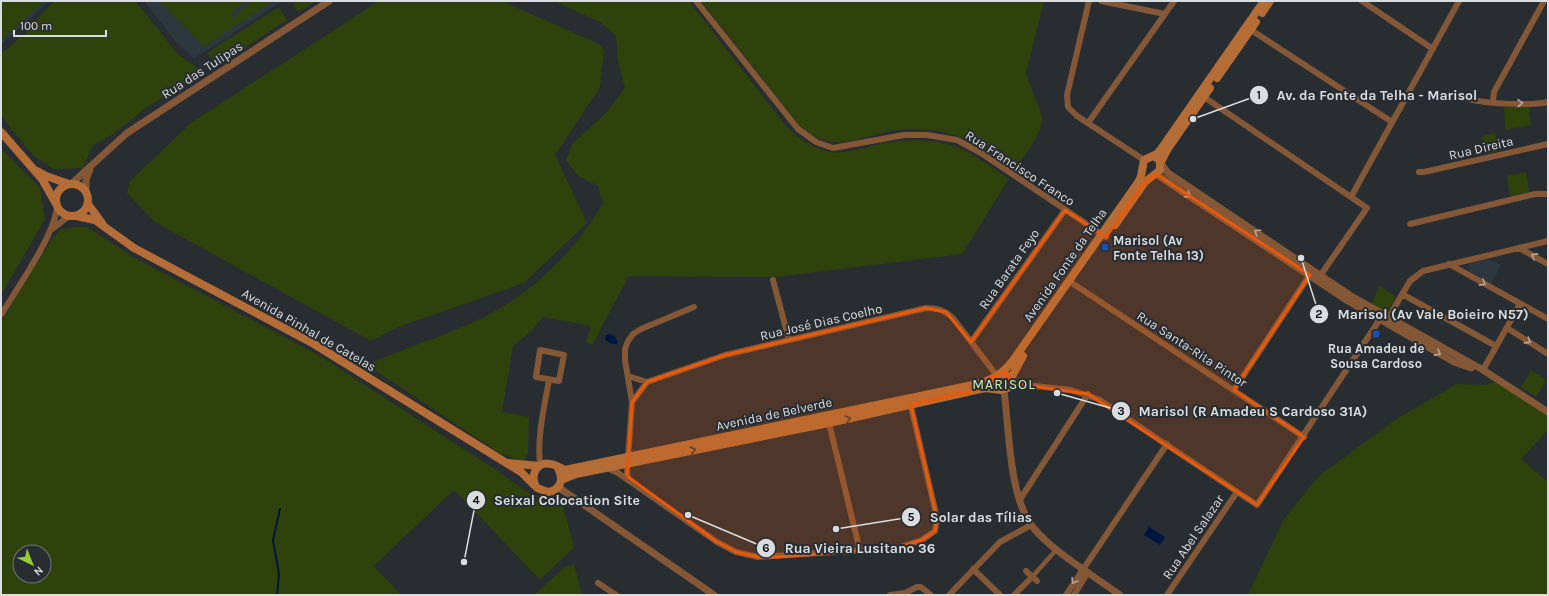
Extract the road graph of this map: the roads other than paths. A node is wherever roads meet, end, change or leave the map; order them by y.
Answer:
1 (329, 1) edge
2 (696, 1) edge
3 (1089, 1) edge
4 (1101, 1) edge
5 (1174, 1) edge
6 (1264, 1) edge
7 (1270, 1) edge
8 (1362, 1) edge
9 (1459, 1) edge
10 (1544, 1) edge
11 (1371, 3) edge
12 (1165, 14) junction
13 (1248, 28) junction
14 (1433, 49) junction
15 (1201, 96) junction
16 (1463, 97) dead end
17 (1493, 102) junction
18 (1548, 102) edge
19 (1392, 122) junction
20 (1088, 123) junction
21 (1, 132) edge
22 (1548, 144) edge
23 (1153, 156) junction
24 (1143, 163) junction
25 (1161, 163) junction
26 (92, 165) junction
27 (32, 167) junction
28 (1419, 172) dead end
29 (1154, 174) junction
30 (70, 184) junction
31 (86, 192) junction
32 (1548, 194) edge
33 (1351, 197) junction
34 (88, 204) junction
35 (56, 205) junction
36 (1065, 210) junction
37 (72, 216) junction
38 (1410, 224) dead end
39 (104, 225) junction
40 (48, 234) junction
41 (1104, 236) junction
42 (1548, 241) edge
43 (1519, 248) junction
44 (1449, 264) junction
45 (1548, 264) edge
46 (1311, 272) junction
47 (1319, 278) junction
48 (773, 280) dead end
49 (1071, 282) junction
50 (1402, 294) junction
51 (1520, 304) junction
52 (694, 307) dead end
53 (1, 315) edge
54 (1384, 319) junction
55 (1548, 319) edge
56 (1507, 328) junction
57 (789, 340) junction
58 (971, 342) junction
59 (1496, 346) junction
60 (1548, 354) edge
61 (1483, 370) junction
62 (628, 376) junction
63 (998, 376) junction
64 (549, 380) junction
65 (1010, 381) junction
66 (647, 382) junction
67 (1001, 390) junction
68 (1234, 390) junction
69 (1088, 394) junction
70 (632, 402) junction
71 (910, 402) junction
72 (1548, 412) edge
73 (829, 423) junction
74 (1304, 437) junction
75 (1167, 444) junction
76 (627, 460) junction
77 (500, 461) junction
78 (540, 465) junction
79 (558, 468) junction
80 (607, 468) junction
81 (628, 479) junction
82 (560, 484) junction
83 (534, 485) junction
84 (1237, 492) junction
85 (1019, 502) junction
86 (1031, 525) junction
87 (1057, 549) junction
88 (860, 552) junction
89 (973, 569) junction
90 (1086, 570) junction
91 (1026, 571) dead end
92 (1032, 577) junction
93 (1037, 581) dead end
94 (598, 583) dead end
95 (616, 595) edge
96 (714, 595) edge
97 (890, 595) edge
98 (931, 595) edge
99 (949, 595) edge
100 (1000, 595) edge
101 (1014, 595) edge
102 (1066, 595) edge
103 (1074, 595) edge
104 (1120, 595) edge
105 (1167, 595) edge

1 - 26 street, Rua das Tulipas
2 - 36 street, Rua Francisco Franco
3 - 20 street
4 - 12 street
5 - 12 street
6 - 13 main road, Avenida Fonte da Telha
7 - 13 main road, Avenida Fonte da Telha
8 - 11 street
9 - 14 street
10 - 17 street
11 - 14 street
12 - 20 street
13 - 15 main road, Avenida Fonte da Telha
13 - 19 street
14 - 19 street
15 - 23 main road, Avenida Fonte da Telha
15 - 25 main road, Avenida Fonte da Telha
15 - 33 street
16 - 17 street
17 -> 18 street
19 - 33 street
20 - 24 street
21 - 27 main road
22 - 28 street, Rua Direita
23 - 24 main road, Avenida Fonte da Telha
23 - 25 main road
24 - 29 main road
24 - 41 main road, Avenida Fonte da Telha
25 - 29 main road, Avenida Fonte da Telha
46 -> 25 street
26 - 30 street, Rua das Tulipas
26 - 31 street
27 - 30 main road
27 - 35 main road
29 - 41 main road, Avenida Fonte da Telha
29 -> 46 street
30 - 31 main road
30 - 35 main road
31 - 34 main road
32 - 38 street
33 - 47 street
34 - 37 main road
34 - 39 main road
35 - 37 main road
35 - 40 street
36 - 41 street, Rua Francisco Franco
36 - 58 street, Rua Barata Feyo
37 - 39 main road
37 - 40 street
39 - 77 main road, Avenida Pinhal de Catelas
40 - 53 street
41 - 49 main road, Avenida Fonte da Telha
42 - 43 street
43 - 44 street
45 -> 43 street
44 - 50 street
44 -> 51 street
46 - 47 street
46 - 68 street
47 - 54 street
48 - 57 street
49 - 63 main road, Avenida Fonte da Telha
49 - 65 main road, Avenida Fonte da Telha
49 - 68 street, Rua Santa-Rita Pintor
50 - 54 street
50 - 59 street
51 - 55 street
51 - 56 street
52 - 62 street
54 - 61 street
54 - 74 street
56 - 59 street
56 -> 60 street
57 - 58 street, Rua José Dias Coelho
57 - 66 street, Rua José Dias Coelho
58 - 63 street, Rua José Dias Coelho
59 - 61 street
61 - 72 street
62 - 66 street
62 - 70 street
63 - 65 main road
63 - 67 main road
63 - 71 main road, Avenida de Belverde
64 - 64 street
64 - 78 street
65 - 67 main road
65 - 69 street
66 - 70 street
67 - 71 main road, Avenida de Belverde
67 - 85 street
68 - 74 street, Rua Santa-Rita Pintor
69 - 75 street
69 - 85 street
70 - 76 street
73 -> 71 main road, Avenida de Belverde
71 - 76 main road, Avenida de Belverde
71 - 88 street
76 -> 73 main road, Avenida de Belverde
73 - 88 street
74 - 84 street
75 - 84 street
75 - 90 street
76 - 79 main road, Avenida de Belverde
76 - 80 main road, Avenida de Belverde
76 - 81 street
77 - 78 main road, Avenida de Belverde
77 - 83 main road, Avenida Pinhal de Catelas
78 - 79 main road, Avenida de Belverde
78 - 83 main road
79 - 82 main road
80 - 81 street
80 - 82 main road, Avenida de Belverde
81 - 88 street
82 - 83 main road, Avenida de Belverde
82 - 96 street
84 - 105 street, Rua Abel Salazar
85 - 86 street
86 - 87 street
86 - 89 street
87 - 90 street
87 - 92 street
89 - 99 street
89 - 100 street
90 -> 102 street
90 - 103 street
90 - 104 street
91 - 92 street
92 - 93 street
92 - 101 street
94 - 95 street
97 - 98 street

